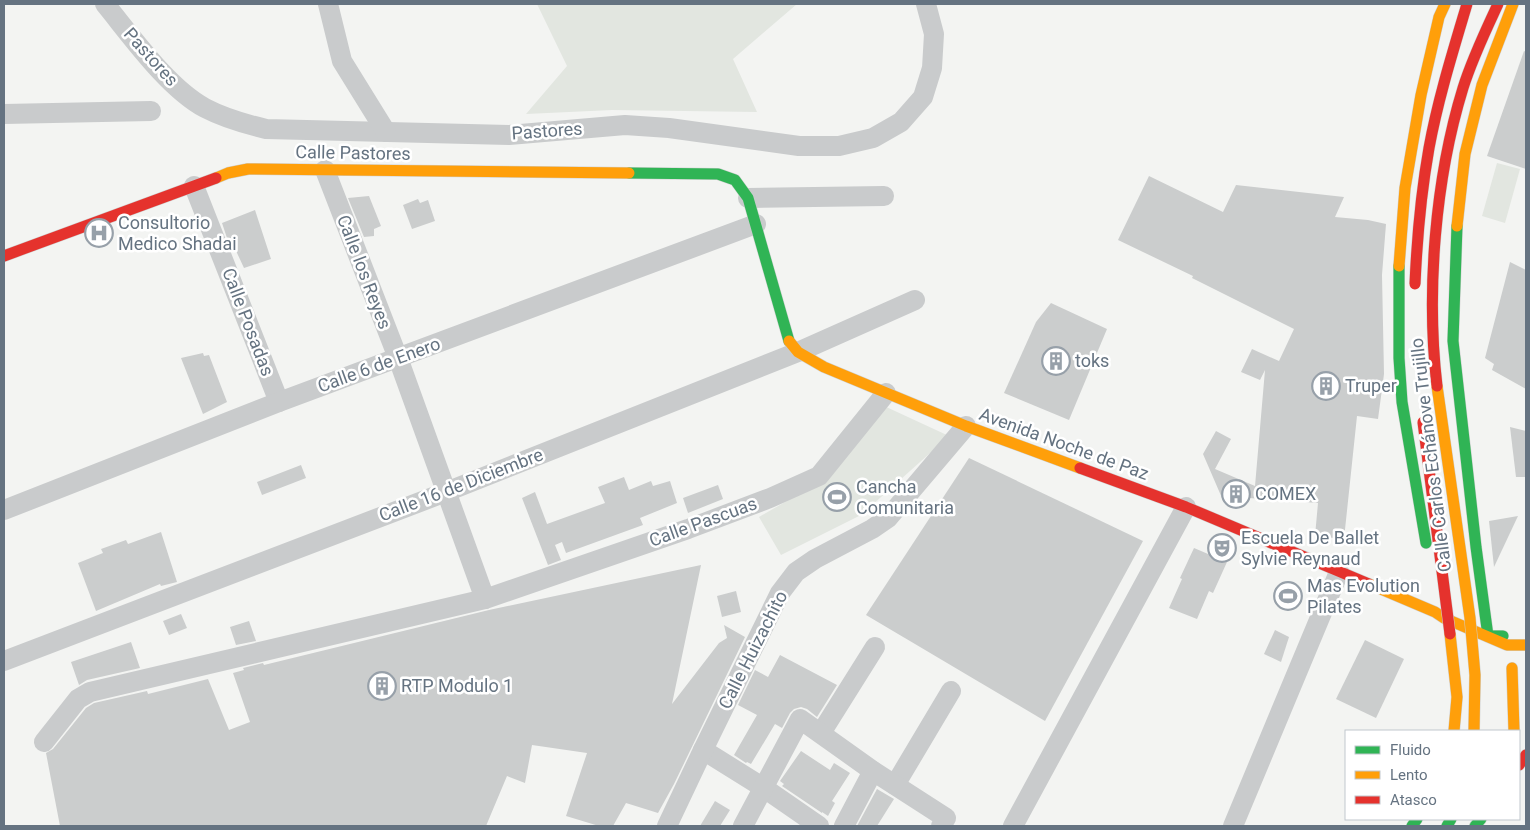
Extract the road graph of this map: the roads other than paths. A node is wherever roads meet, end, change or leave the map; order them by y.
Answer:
1 (105, 4) edge
2 (328, 4) edge
3 (926, 4) edge
4 (1445, 4) edge
5 (1466, 4) edge
6 (1498, 4) edge
7 (1513, 4) edge
8 (151, 111) dead end
9 (4, 114) edge
10 (386, 132) junction
11 (325, 170) junction
12 (718, 174) joint
13 (194, 186) junction
14 (884, 196) dead end
15 (748, 198) junction
16 (756, 224) junction
17 (4, 256) edge
18 (1414, 297) dead end
19 (915, 300) dead end
20 (798, 352) junction
21 (398, 358) junction
22 (886, 393) junction
23 (1459, 397) junction
24 (279, 402) junction
25 (966, 426) junction
26 (446, 492) junction
27 (1186, 507) junction
28 (4, 510) edge
29 (1476, 547) junction
30 (1339, 572) junction
31 (485, 599) junction
32 (1438, 611) junction
33 (1488, 636) junction
34 (1526, 636) edge
35 (1507, 645) junction
36 (1526, 645) edge
37 (875, 647) dead end
38 (4, 661) edge
39 (1512, 668) junction
40 (1526, 676) edge
41 (952, 691) dead end
42 (1443, 730) edge
43 (1454, 730) edge
44 (1474, 730) edge
45 (1514, 730) edge
46 (821, 733) junction
47 (44, 742) dead end
48 (703, 750) junction
49 (873, 771) junction
50 (895, 785) junction
51 (764, 788) junction
52 (944, 822) edge
53 (667, 826) edge
54 (743, 826) edge
55 (819, 826) edge
56 (844, 826) edge
57 (1013, 826) edge
58 (1233, 826) edge

1 - 10 street, Pastores
2 - 10 street
3 - 10 street, Pastores
4 - 29 street
5 - 18 street, bridge
6 - 44 street, Calle Carlos Echánove Trujillo, bridge
7 - 23 street
8 - 9 street
11 - 12 street, Calle Pastores
11 - 13 street, Calle Pastores
11 - 21 street, Calle los Reyes
12 - 15 street, Avenida Noche de Paz
13 - 17 street, Calle Pastores
13 - 24 street, Calle Posadas
14 - 15 street
15 - 16 street, Avenida Noche de Paz
16 - 20 street, Avenida Noche de Paz
16 - 21 street, Calle 6 de Enero
19 - 20 street, Calle 16 de Diciembre
20 - 22 street, Avenida Noche de Paz
20 - 26 street, Calle 16 de Diciembre
21 - 24 street, Calle 6 de Enero
21 - 26 street, Calle los Reyes
22 - 25 street, Avenida Noche de Paz
22 - 31 street, Calle Pascuas
23 - 29 street
23 - 43 street, Calle Carlos Echánove Trujillo, bridge
24 - 28 street, Calle 6 de Enero
25 - 27 street, Avenida Noche de Paz
25 - 48 street, Calle Huizachito
26 - 31 street, Calle los Reyes
26 - 38 street, Calle 16 de Diciembre
27 - 30 street, Avenida Noche de Paz
27 - 57 street
29 - 33 street
30 - 32 street, Avenida Noche de Paz
30 - 58 street
31 - 47 street, Calle Pascuas
32 - 33 street, Avenida Noche de Paz
32 - 42 street
33 - 34 street
33 - 35 street, Avenida Noche de Paz
35 - 36 street, Avenida Noche de Paz
35 - 39 street
37 - 46 street
39 - 40 street
39 - 45 street
41 - 50 street
46 - 49 street
46 - 51 street
48 - 51 street
48 - 53 street, Calle Huizachito
49 - 50 street
49 - 56 street
50 - 52 street
51 - 54 street
51 - 55 street

